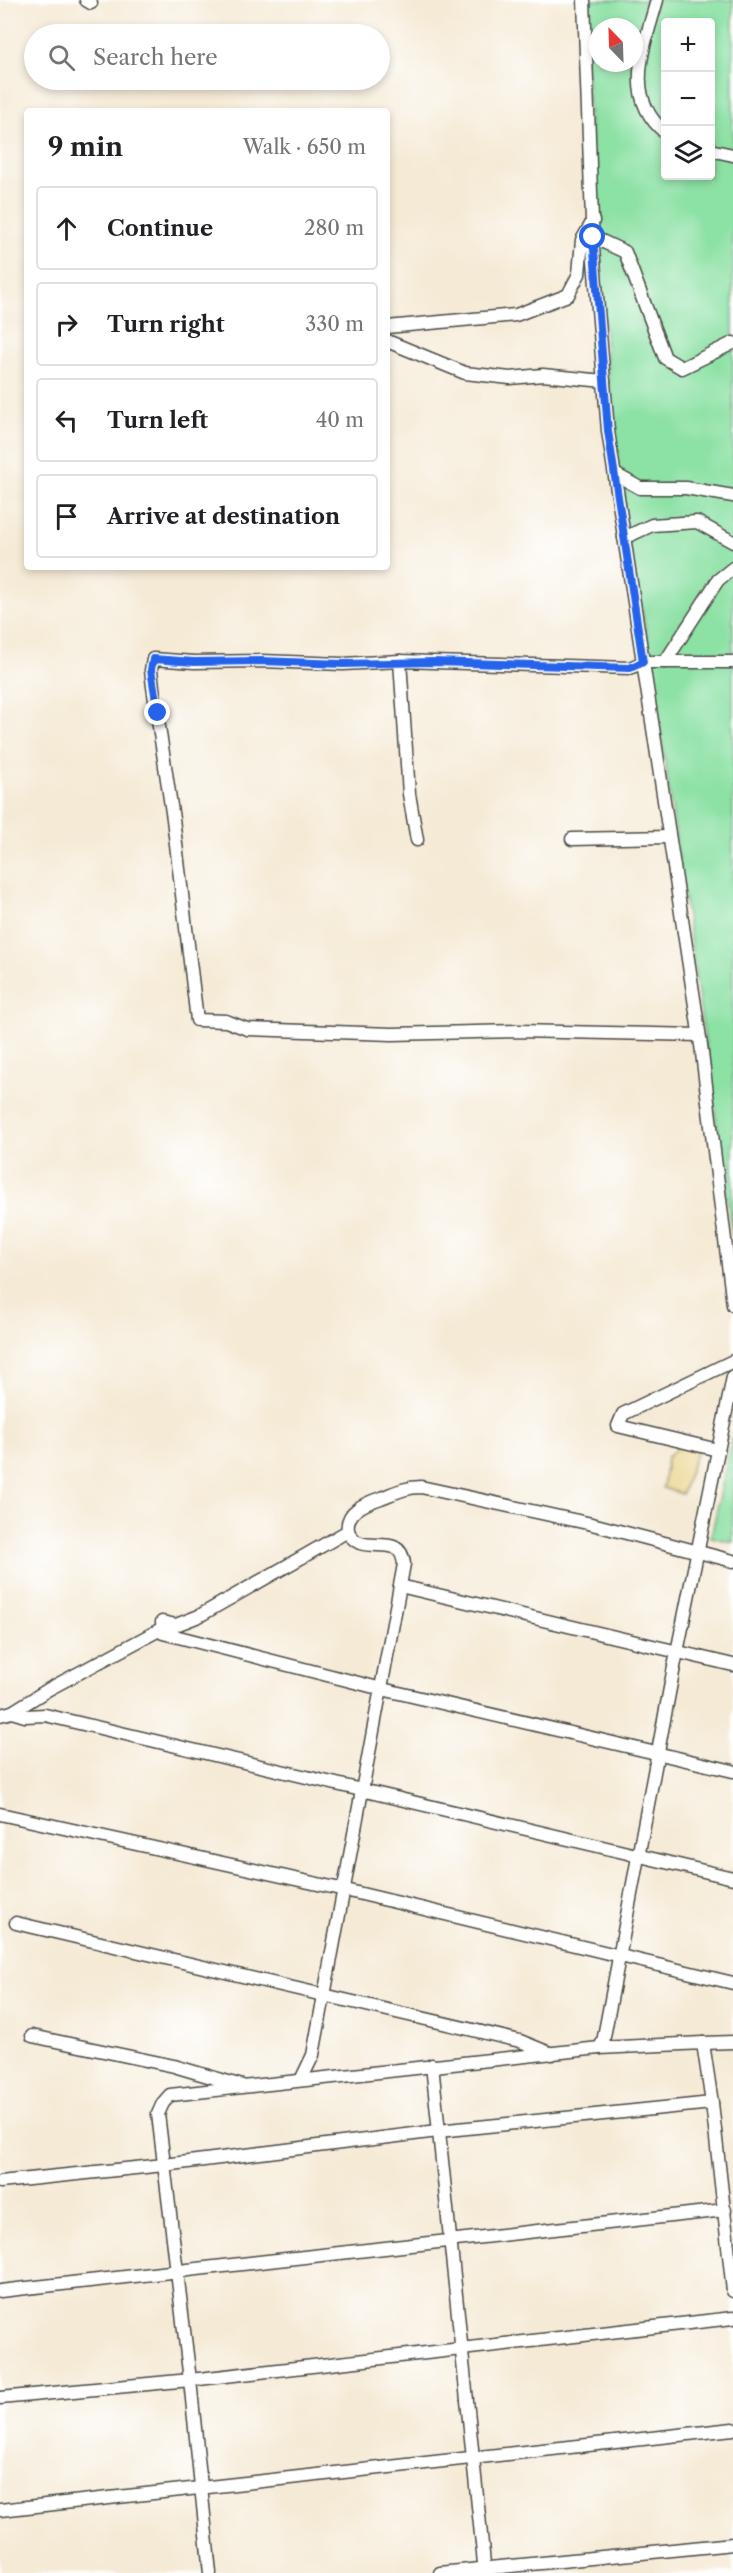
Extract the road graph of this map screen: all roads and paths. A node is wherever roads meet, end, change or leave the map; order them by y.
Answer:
1 (584, 0) edge
2 (657, 0) edge
3 (661, 128) edge
4 (715, 151) edge
5 (733, 155) edge
6 (593, 221) junction
7 (593, 237) junction
8 (390, 327) edge
9 (390, 342) edge
10 (733, 343) edge
11 (604, 381) junction
12 (615, 474) junction
13 (733, 496) edge
14 (624, 538) junction
15 (733, 542) edge
16 (733, 568) edge
17 (400, 661) junction
18 (643, 662) junction
19 (665, 662) junction
20 (733, 662) edge
21 (669, 837) junction
22 (572, 839) dead end
23 (417, 840) dead end
24 (699, 1035) junction
25 (733, 1305) edge
26 (733, 1361) edge
27 (733, 1377) edge
28 (718, 1450) junction
29 (348, 1532) junction
30 (698, 1551) junction
31 (733, 1561) edge
32 (400, 1586) junction
33 (161, 1629) junction
34 (678, 1653) junction
35 (733, 1665) edge
36 (382, 1689) junction
37 (6, 1713) edge
38 (660, 1753) junction
39 (733, 1771) edge
40 (364, 1789) junction
41 (0, 1814) edge
42 (640, 1856) junction
43 (733, 1878) edge
44 (345, 1890) junction
45 (16, 1923) dead end
46 (621, 1955) junction
47 (733, 1983) edge
48 (325, 1994) junction
49 (32, 2036) dead end
50 (733, 2042) edge
51 (703, 2043) junction
52 (599, 2048) junction
53 (553, 2055) junction
54 (432, 2065) junction
55 (301, 2080) junction
56 (246, 2087) junction
57 (712, 2103) junction
58 (438, 2131) junction
59 (164, 2165) junction
60 (0, 2182) edge
61 (725, 2210) junction
62 (450, 2242) junction
63 (176, 2272) junction
64 (0, 2291) edge
65 (733, 2291) edge
66 (733, 2318) edge
67 (462, 2350) junction
68 (190, 2380) junction
69 (0, 2398) edge
70 (733, 2429) edge
71 (473, 2457) junction
72 (201, 2489) junction
73 (0, 2510) edge
74 (733, 2544) edge
75 (485, 2571) edge
76 (210, 2573) edge
77 (440, 2573) edge

1 - 6 street
2 - 3 street
4 - 5 street
6 - 7 street
6 - 8 street
7 - 10 street
7 - 11 street
9 - 11 street
11 - 12 street
12 - 13 street
12 - 14 street
14 - 15 street
14 - 18 street
16 - 19 street
17 - 18 street
17 - 23 street
17 - 24 street
18 - 19 street
18 - 21 street
19 - 20 street
21 - 22 street
21 - 24 street
24 - 25 street
26 - 28 street
27 - 28 street
28 - 30 street
29 - 30 street
29 - 32 street
29 - 33 street
30 - 31 street
30 - 34 street
32 - 34 street
32 - 36 street
33 - 36 street
33 - 37 street
34 - 35 street
34 - 38 street
36 - 38 street
36 - 40 street
37 - 40 street
38 - 39 street
38 - 42 street
40 - 42 street
40 - 44 street
41 - 44 street
42 - 43 street
42 - 46 street
44 - 46 street
44 - 48 street
45 - 48 street
46 - 47 street
46 - 52 street
48 - 53 street
48 - 55 street
49 - 56 street
50 - 51 street
51 - 52 street
51 - 57 street
52 - 53 street
53 - 54 street
54 - 55 street
54 - 58 street
55 - 56 street
56 - 59 street
57 - 58 street
57 - 61 street
58 - 59 street
58 - 62 street
59 - 60 street
59 - 63 street
61 - 62 street
61 - 65 street
62 - 63 street
62 - 67 street
63 - 64 street
63 - 68 street
66 - 67 street
67 - 68 street
67 - 71 street
68 - 69 street
68 - 72 street
70 - 71 street
71 - 72 street
71 - 75 street
72 - 73 street
72 - 76 street
74 - 75 street
75 - 77 street

